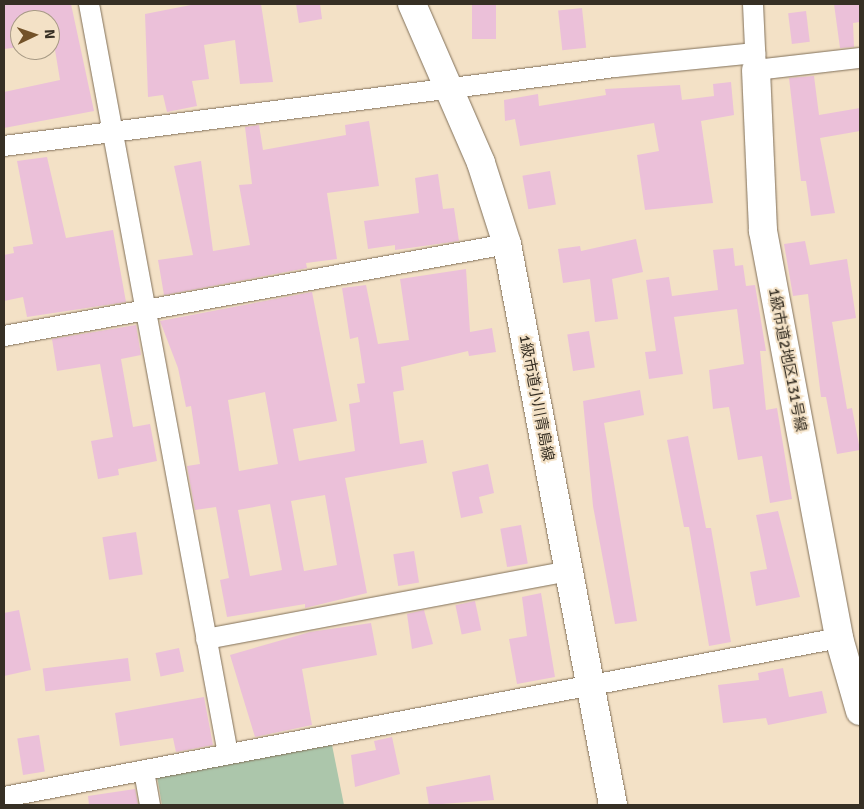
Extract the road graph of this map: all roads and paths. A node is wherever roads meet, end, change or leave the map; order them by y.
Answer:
1 (89, 4) edge
2 (412, 4) edge
3 (753, 4) edge
4 (860, 58) edge
5 (755, 62) junction
6 (450, 90) junction
7 (112, 133) junction
8 (4, 146) edge
9 (506, 244) junction
10 (145, 307) junction
11 (4, 336) edge
12 (569, 571) junction
13 (839, 638) junction
14 (206, 640) junction
15 (591, 688) junction
16 (860, 711) edge
17 (228, 754) junction
18 (144, 771) junction
19 (4, 797) edge
20 (150, 805) edge
21 (613, 805) edge

1 - 7 street
2 - 6 street, 1級市道小川青島線
3 - 5 street, 1級市道2地区131号線
4 - 5 street
5 - 6 street
5 - 13 street, 1級市道2地区131号線
6 - 7 street
6 - 9 street, 1級市道小川青島線
7 - 8 street
7 - 10 street
9 - 10 street
9 - 12 street, 1級市道小川青島線
10 - 11 street
10 - 14 street
12 - 14 street
12 - 15 street, 1級市道小川青島線
13 - 15 street
13 - 16 street, 1級市道2地区131号線
14 - 17 street
15 - 17 street
15 - 21 street, 1級市道小川青島線
17 - 18 street
18 - 19 street
18 - 20 street

